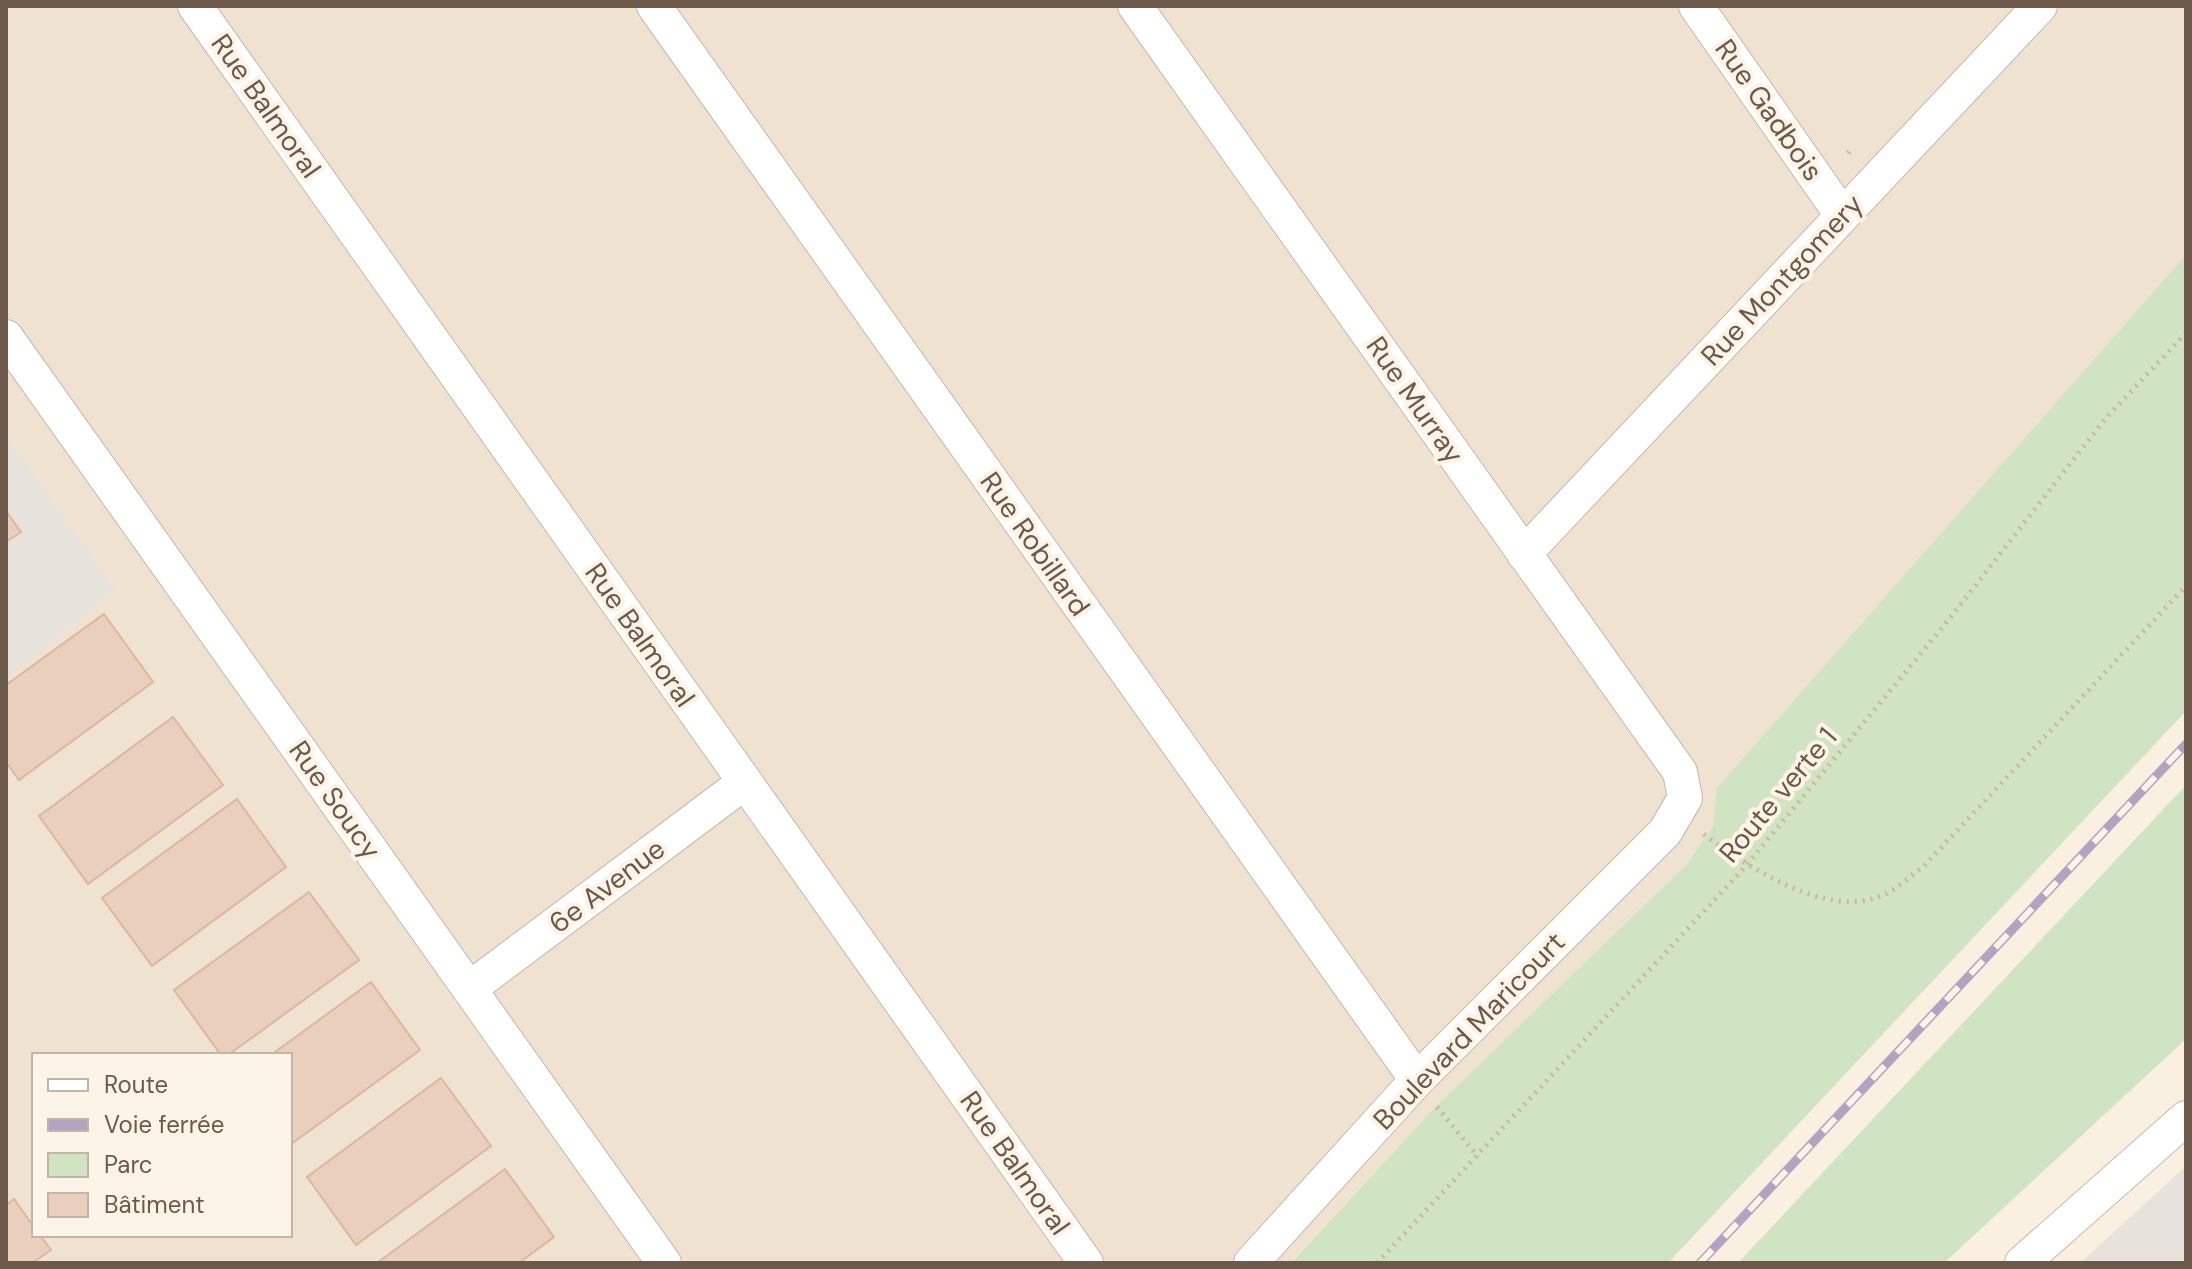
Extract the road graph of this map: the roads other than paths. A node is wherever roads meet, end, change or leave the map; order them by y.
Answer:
1 (195, 6) edge
2 (654, 6) edge
3 (1135, 6) edge
4 (1696, 6) edge
5 (2040, 6) edge
6 (1842, 215) junction
7 (6, 337) edge
8 (1524, 554) junction
9 (745, 782) junction
10 (1685, 798) joint
11 (469, 989) junction
12 (1417, 1080) junction
13 (2186, 1118) edge
14 (664, 1263) edge
15 (1086, 1263) edge
16 (1251, 1263) edge
17 (2022, 1263) edge

1 - 9 street, Rue Balmoral
2 - 12 street, Rue Robillard
3 - 8 street, Rue Murray
4 - 6 street, Rue Gadbois
5 - 6 street, Rue Montgomery
6 - 8 street, Rue Montgomery
7 - 11 street, Rue Soucy
8 - 10 street, Rue Murray
9 - 11 street, 6e Avenue
9 - 15 street, Rue Balmoral
10 - 12 street, Boulevard Maricourt
11 - 14 street, Rue Soucy
12 - 16 street, Boulevard Maricourt
13 - 17 street

